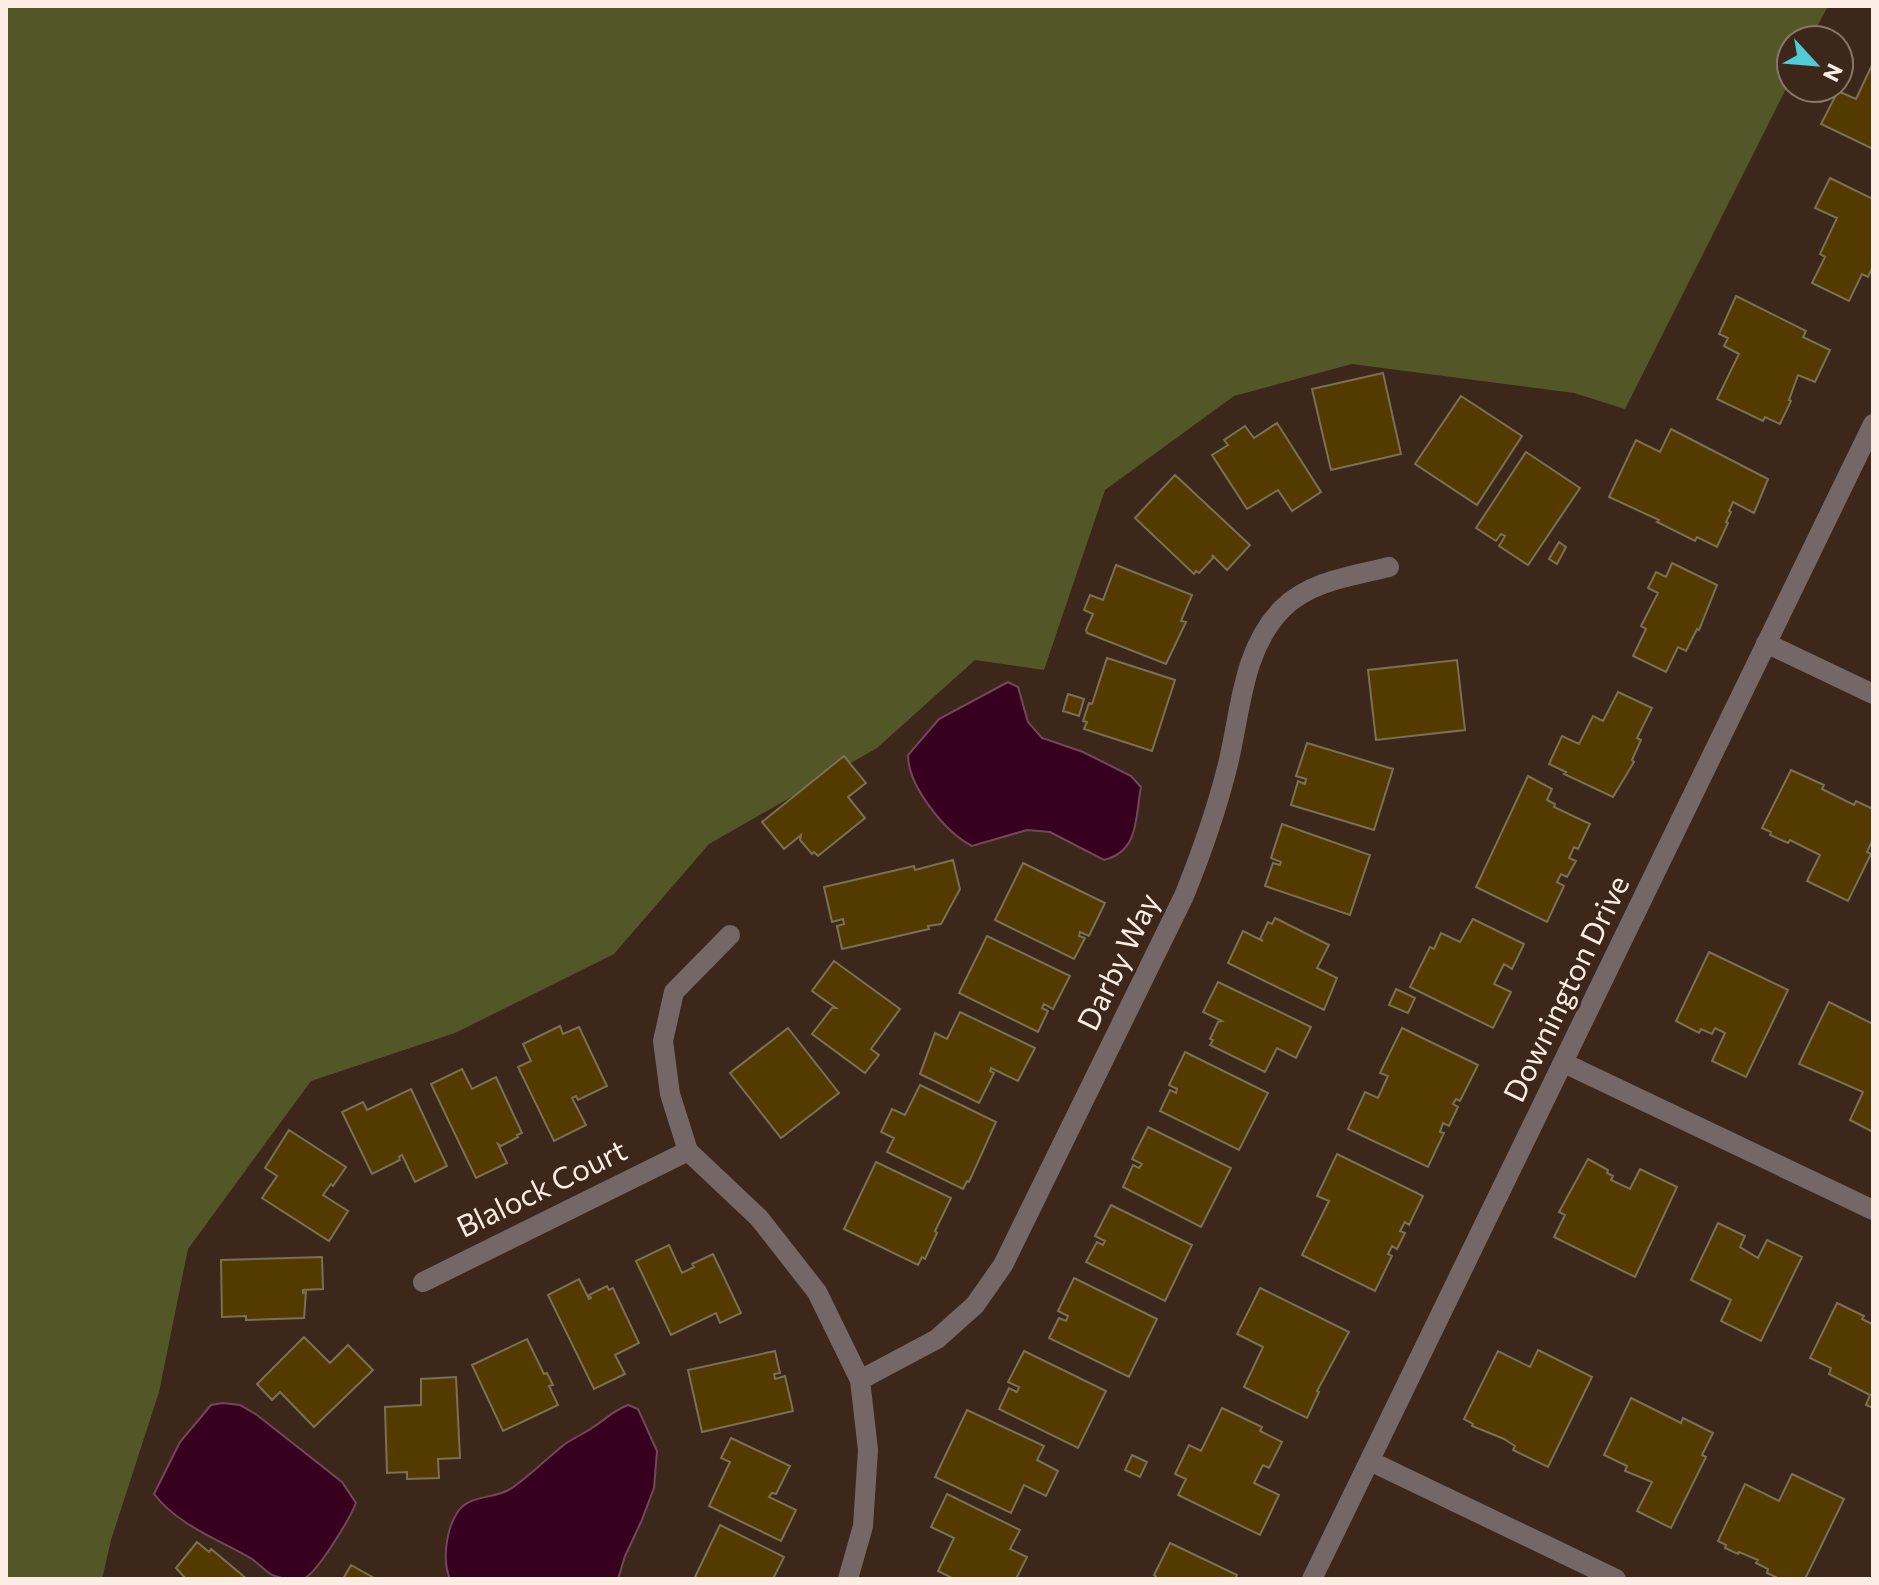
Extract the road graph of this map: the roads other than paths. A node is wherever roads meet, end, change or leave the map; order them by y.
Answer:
1 (1873, 424) edge
2 (1389, 567) dead end
3 (1766, 643) junction
4 (1873, 694) edge
5 (730, 935) dead end
6 (1564, 1063) junction
7 (688, 1151) junction
8 (1873, 1210) edge
9 (423, 1282) dead end
10 (860, 1380) junction
11 (1370, 1461) junction
12 (848, 1579) edge
13 (1312, 1579) edge
14 (1616, 1579) edge

1 - 3 street, Downington Drive
2 - 10 street, Darby Way
3 - 4 street
3 - 6 street, Downington Drive
5 - 7 street
6 - 8 street
6 - 11 street, Downington Drive
7 - 9 street, Blalock Court
7 - 10 street
10 - 12 street
11 - 13 street, Downington Drive
11 - 14 street

